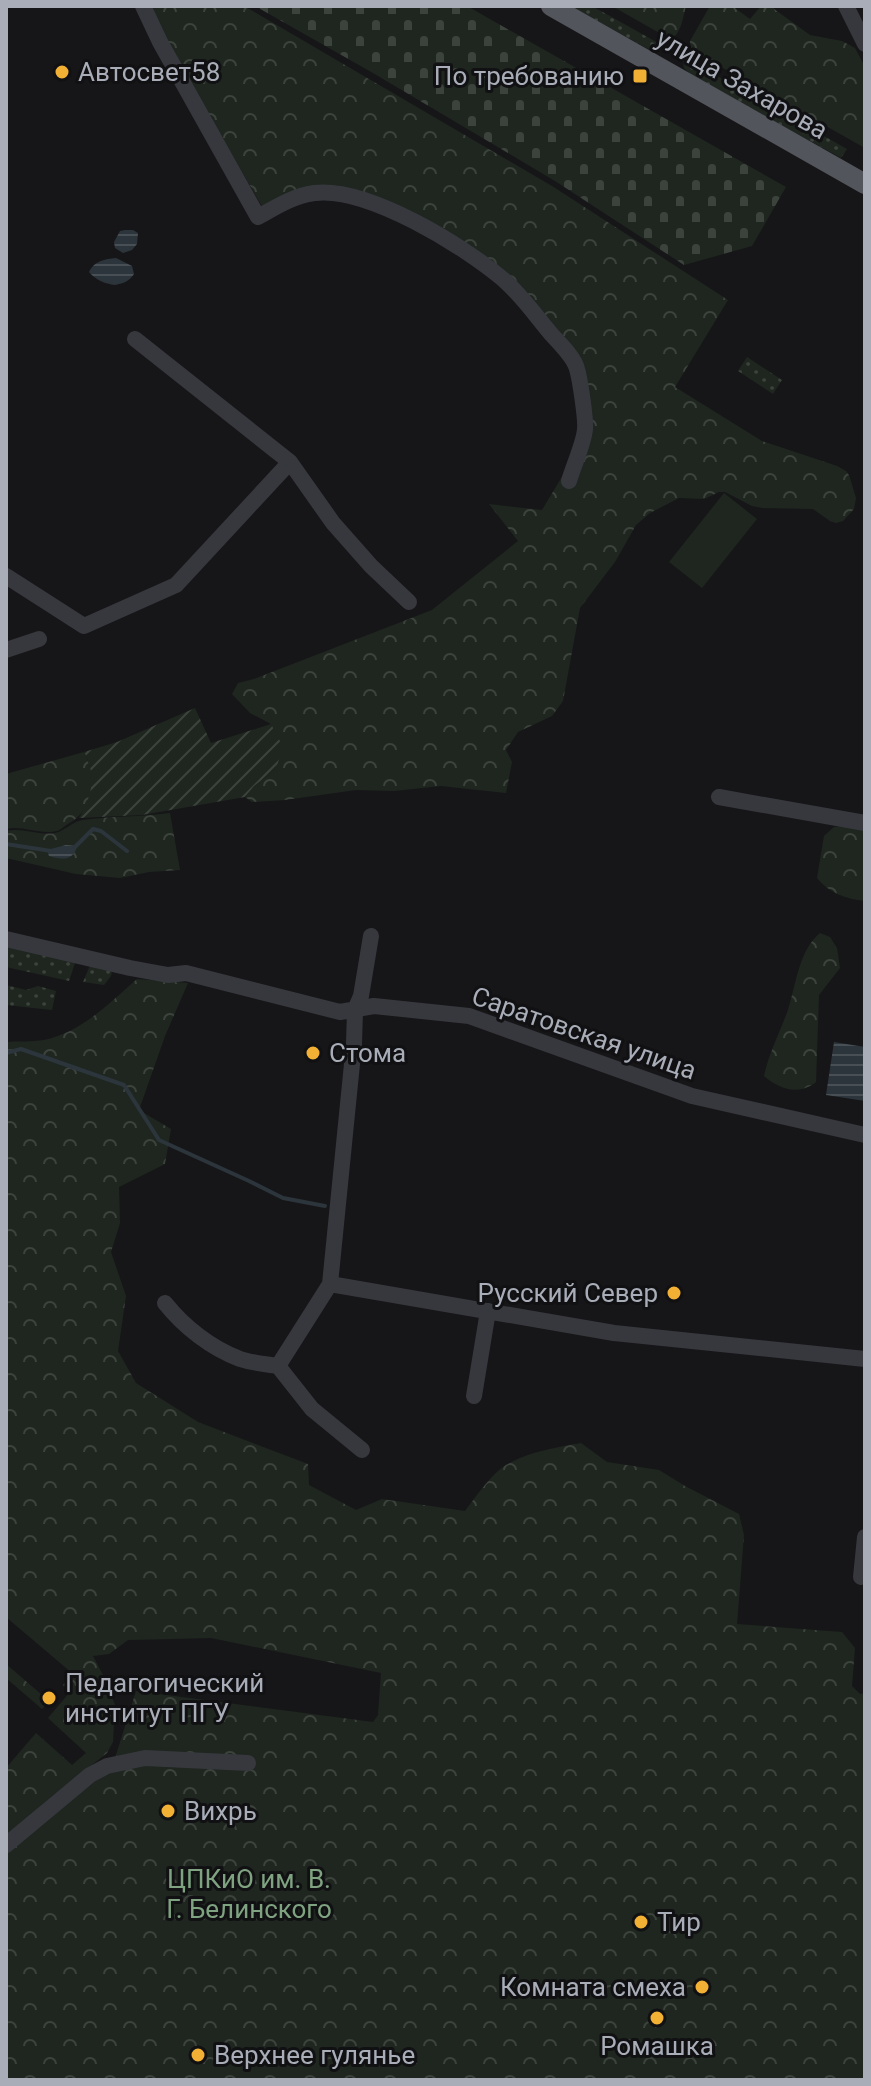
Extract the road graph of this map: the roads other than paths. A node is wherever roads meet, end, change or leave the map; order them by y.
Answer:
1 (143, 6) edge
2 (551, 6) edge
3 (846, 6) edge
4 (865, 44) edge
5 (865, 184) edge
6 (135, 339) dead end
7 (290, 462) junction
8 (569, 481) dead end
9 (6, 576) edge
10 (409, 602) dead end
11 (39, 639) dead end
12 (6, 650) edge
13 (719, 797) dead end
14 (865, 823) edge
15 (371, 936) dead end
16 (6, 939) edge
17 (355, 1010) junction
18 (865, 1135) edge
19 (330, 1284) junction
20 (165, 1303) dead end
21 (488, 1311) junction
22 (865, 1359) edge
23 (278, 1366) junction
24 (474, 1396) dead end
25 (362, 1450) dead end
26 (865, 1537) edge
27 (861, 1577) dead end
28 (248, 1763) dead end
29 (6, 1845) edge

1 - 8 street
2 - 5 main road, улица Захарова
3 - 4 street
6 - 7 street
7 - 9 street
7 - 10 street
11 - 12 street
13 - 14 street
15 - 17 street
16 - 17 street, Саратовская улица
17 - 18 street, Саратовская улица
17 - 19 street
19 - 21 street
19 - 23 street
20 - 23 street
21 - 22 street
21 - 24 street
23 - 25 street
26 - 27 street
28 - 29 street

